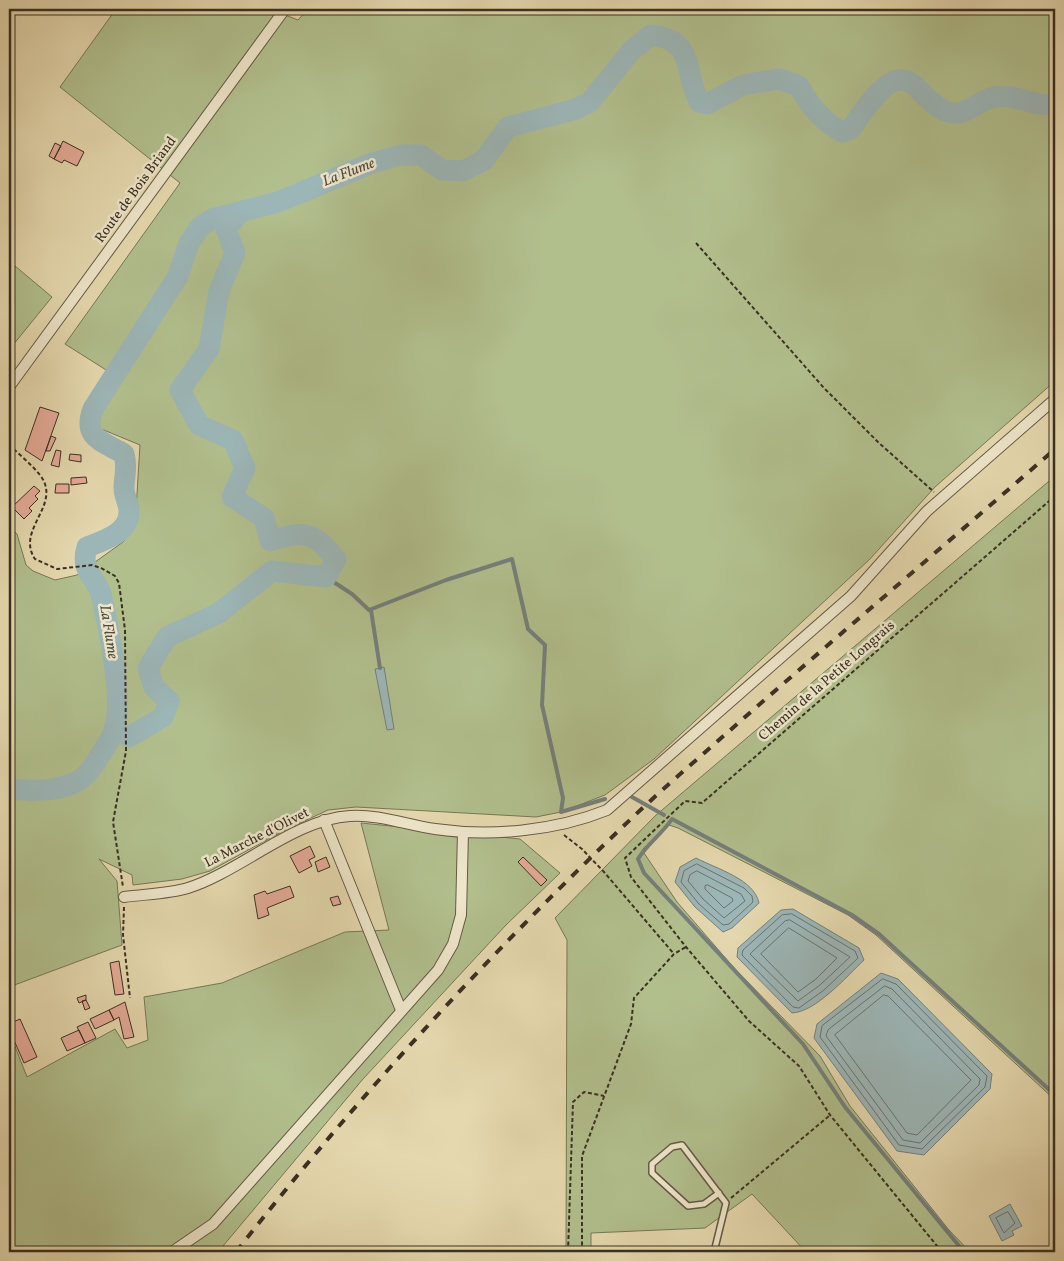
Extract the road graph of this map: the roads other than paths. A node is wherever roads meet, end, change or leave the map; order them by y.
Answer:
1 (285, 9) edge
2 (9, 387) edge
3 (1055, 399) edge
4 (324, 820) junction
5 (463, 832) junction
6 (124, 897) road end
7 (401, 1010) junction
8 (719, 1193) junction
9 (172, 1252) edge
10 (714, 1252) edge

1 - 2 street, Route de Bois Briand
3 - 5 street, La Marche d'Olivet
4 - 5 street, La Marche d'Olivet
4 - 6 street, La Marche d'Olivet
4 - 7 street
5 - 7 street
7 - 9 street
8 - 8 lane
8 - 10 lane

